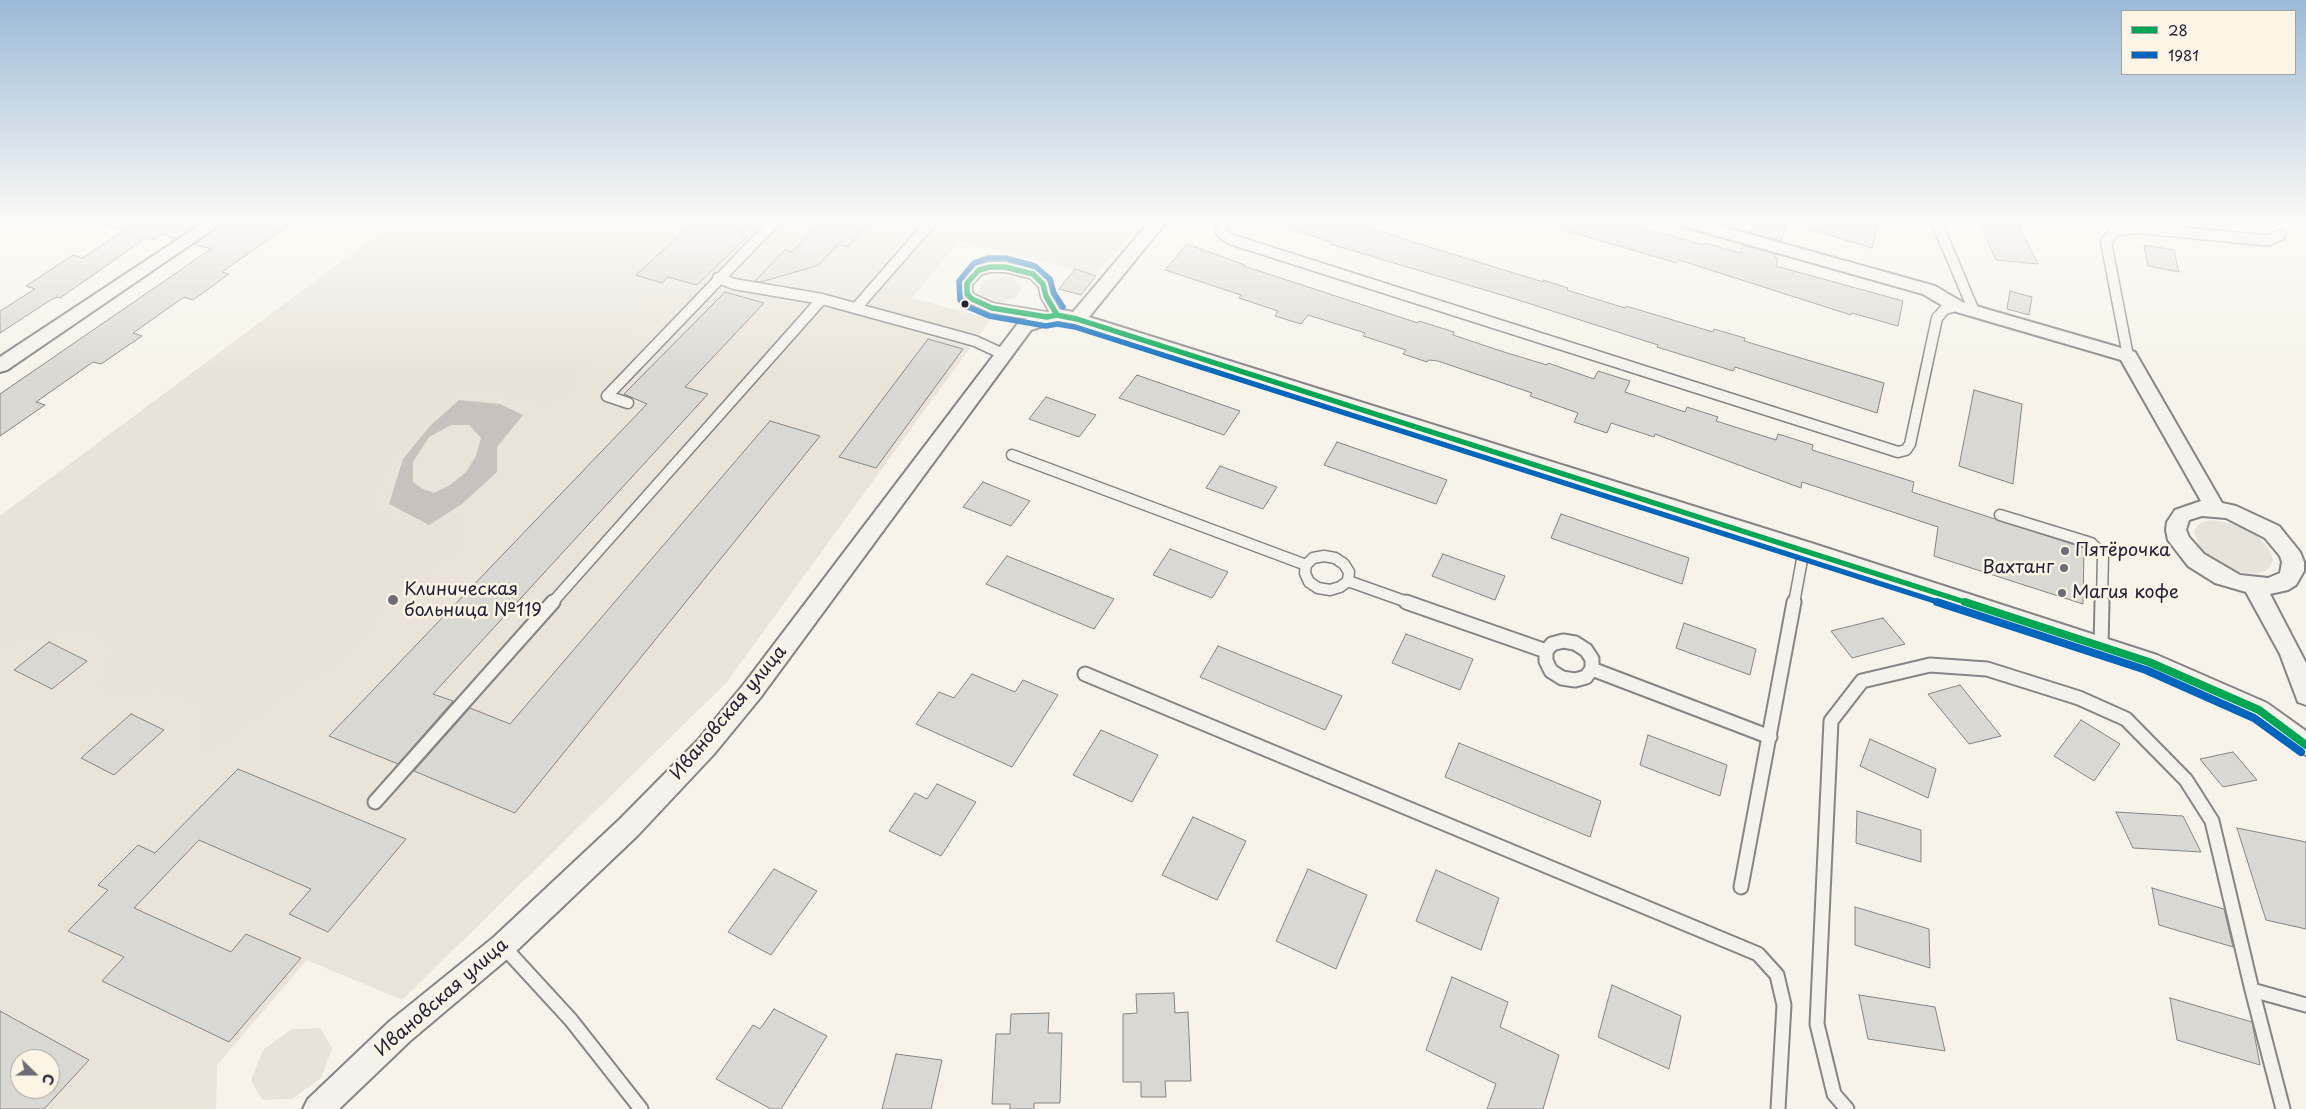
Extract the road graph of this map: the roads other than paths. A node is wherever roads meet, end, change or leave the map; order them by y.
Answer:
1 (140, 273) edge
2 (723, 273) edge
3 (887, 273) edge
4 (976, 273) edge
5 (1028, 273) edge
6 (1106, 273) edge
7 (1336, 273) edge
8 (1868, 273) edge
9 (1958, 273) edge
10 (2112, 273) edge
11 (718, 278) junction
12 (822, 299) junction
13 (1956, 306) junction
14 (856, 308) junction
15 (1974, 311) junction
16 (1060, 317) junction
17 (1003, 354) junction
18 (2128, 356) junction
19 (0, 366) edge
20 (628, 403) dead end
21 (1012, 455) dead end
22 (2215, 508) junction
23 (2000, 515) dead end
24 (1804, 550) junction
25 (2298, 553) edge
26 (1306, 565) junction
27 (1348, 581) junction
28 (2254, 586) junction
29 (2101, 646) junction
30 (1546, 651) junction
31 (1592, 669) junction
32 (1085, 674) dead end
33 (2306, 695) edge
34 (1770, 737) junction
35 (2305, 743) edge
36 (375, 802) dead end
37 (1741, 887) dead end
38 (503, 946) junction
39 (2252, 990) junction
40 (2306, 1005) edge
41 (318, 1109) edge
42 (641, 1109) edge
43 (1778, 1109) edge
44 (1848, 1109) edge
45 (2283, 1109) edge

1 - 19 street
2 - 11 lane
3 - 14 lane
4 - 16 lane
5 - 16 lane
6 - 16 street, Ивановская улица
7 - 13 lane
8 - 13 street
9 - 15 lane
10 - 18 lane
11 - 12 lane
11 - 20 lane
12 - 14 lane
12 - 36 lane
13 - 15 street
14 - 17 lane
15 - 18 street
16 - 17 street, Ивановская улица
16 - 24 street
17 - 38 street, Ивановская улица
18 - 22 street
21 - 26 lane
22 - 25 street
22 - 28 street
23 - 29 lane
24 - 29 street
24 - 34 lane
25 - 28 street
26 - 27 lane
26 - 27 lane
27 - 30 lane
28 - 33 street
29 - 35 street
30 - 31 lane
30 - 31 lane
31 - 34 lane
32 - 43 lane
34 - 37 lane
38 - 41 street, Ивановская улица
38 - 42 lane
39 - 40 lane
39 - 44 lane
39 - 45 lane

